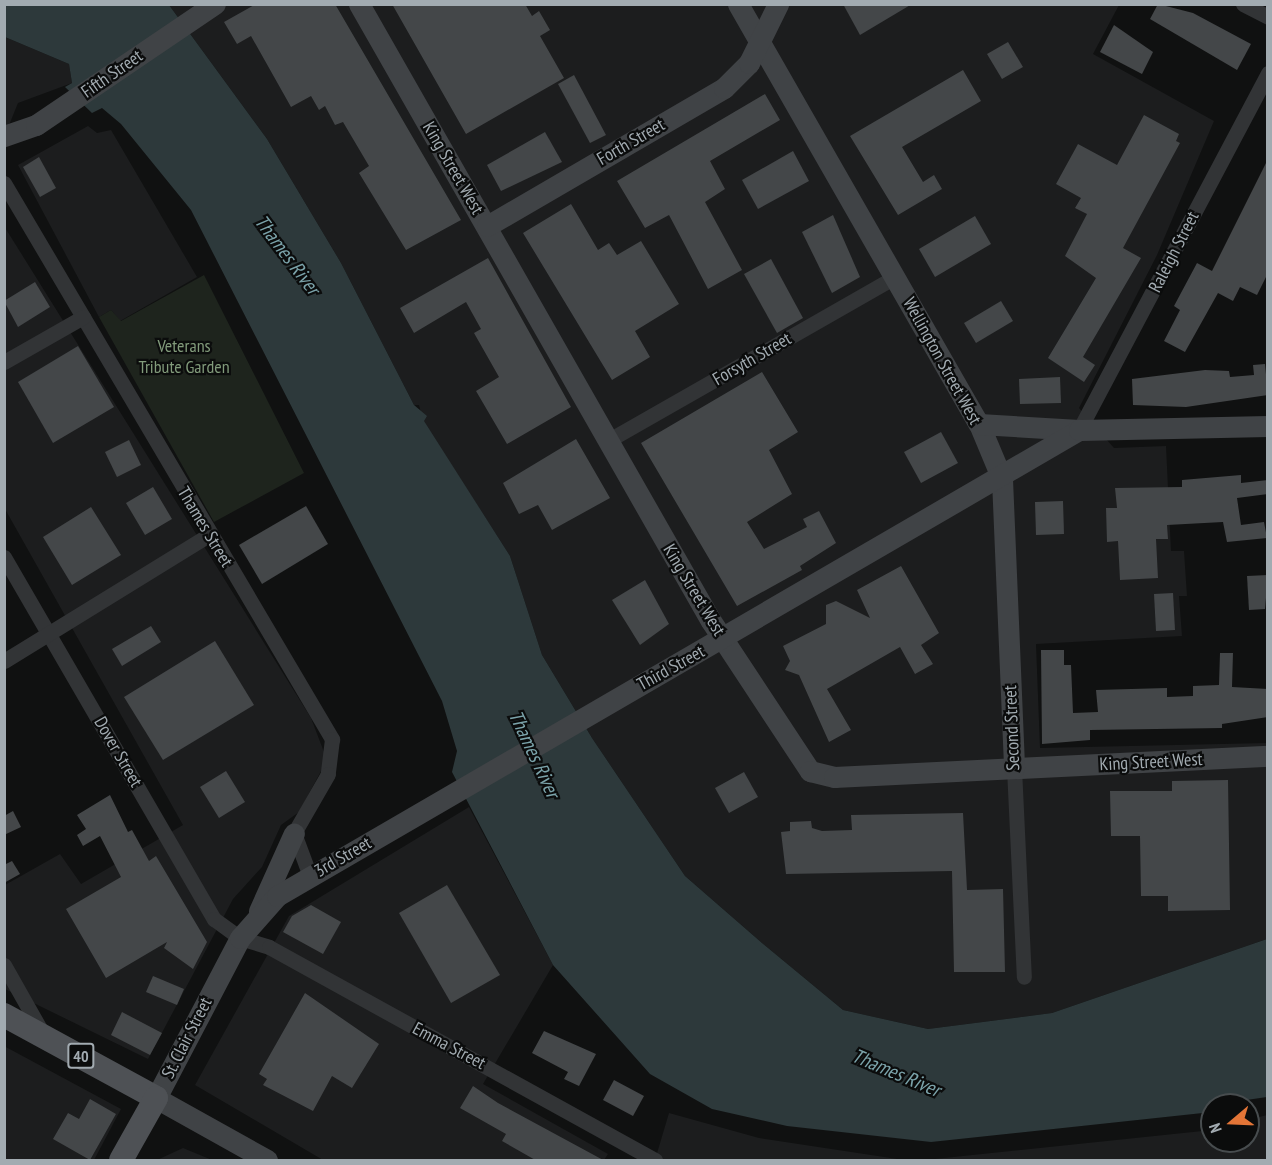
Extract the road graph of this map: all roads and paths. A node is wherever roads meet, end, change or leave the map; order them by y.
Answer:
1 (359, 4) edge
2 (738, 4) edge
3 (778, 4) edge
4 (1243, 4) edge
5 (210, 7) edge
6 (1268, 17) edge
7 (759, 42) junction
8 (1268, 73) edge
9 (4, 136) edge
10 (4, 183) edge
11 (487, 226) junction
12 (895, 277) junction
13 (82, 317) junction
14 (4, 362) edge
15 (979, 424) junction
16 (1268, 426) edge
17 (1079, 430) junction
18 (609, 440) junction
19 (1002, 478) junction
20 (209, 535) junction
21 (4, 557) edge
22 (48, 631) junction
23 (724, 639) junction
24 (4, 661) edge
25 (1268, 756) edge
26 (1014, 768) junction
27 (435, 803) joint
28 (294, 833) junction
29 (310, 876) junction
30 (257, 918) junction
31 (240, 938) junction
32 (4, 965) edge
33 (1024, 977) dead end
34 (4, 1015) edge
35 (44, 1034) junction
36 (156, 1098) junction
37 (630, 1155) edge
38 (121, 1161) edge
39 (267, 1161) edge
40 (655, 1161) edge

1 - 11 street, King Street West
2 - 7 street, Wellington Street West
3 - 7 street, Forth Street
4 - 6 street
5 - 9 street, Fifth Street
7 - 11 street, Forth Street
7 - 12 street, Wellington Street West
8 - 17 street, Raleigh Street
10 - 13 street, Thames Street
11 - 18 street, King Street West
12 - 15 street, Wellington Street West
12 - 18 street, Forsyth Street
13 - 14 street
13 - 20 street, Thames Street
15 - 17 street
15 - 19 street, Wellington Street West
16 - 17 street
17 - 19 street
18 - 23 street, King Street West
19 - 23 street, Third Street
19 - 26 street, Second Street
20 - 22 street
20 - 28 street, Thames Street
21 - 22 street, Dover Street
22 - 24 street
22 - 31 street, Dover Street
23 - 26 street, King Street West
23 - 27 street, Third Street
25 - 26 street, King Street West
26 - 33 street, Second Street
27 - 29 street, 3rd Street
28 - 29 street
28 - 30 street
29 - 30 street, 3rd Street
30 - 31 street, St. Clair Street
31 - 36 street, St. Clair Street
31 - 37 street, Emma Street
32 - 35 street
34 - 35 main road, 40
35 - 36 main road, 40
36 - 38 main road, St. Clair Street
36 - 39 street
37 - 40 street, Emma Street

